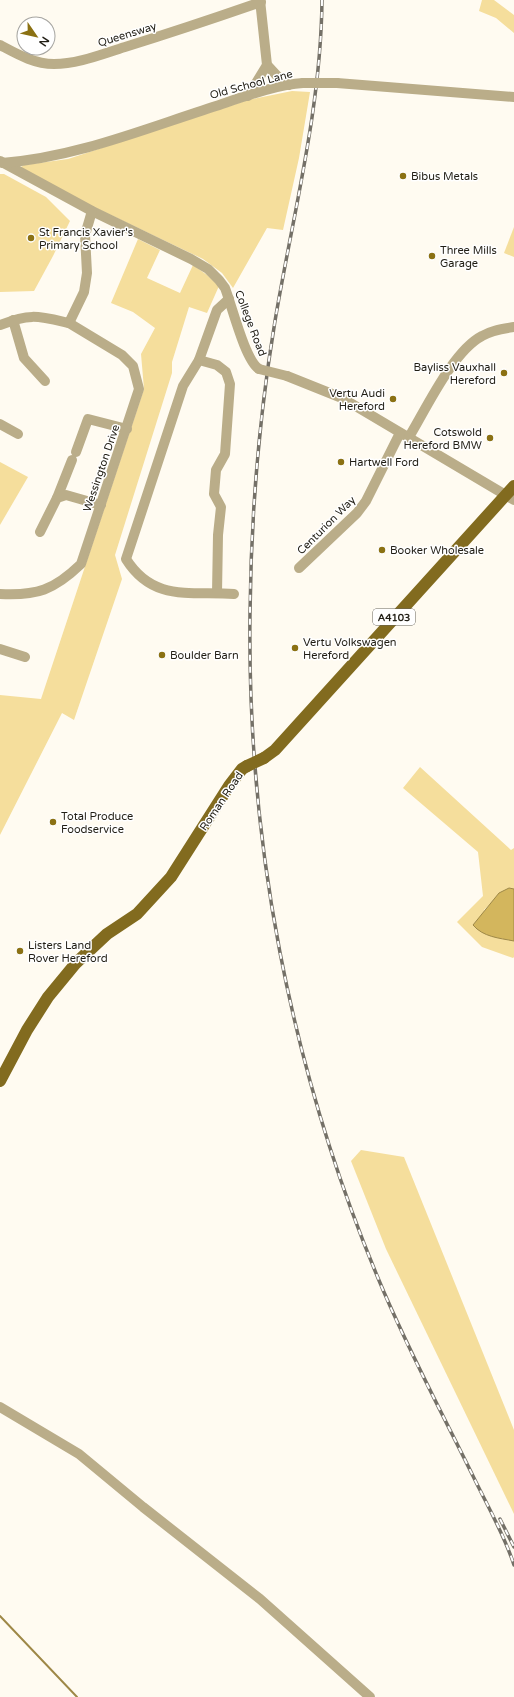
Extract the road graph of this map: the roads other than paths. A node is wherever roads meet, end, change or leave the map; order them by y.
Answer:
1 (261, 1) edge
2 (0, 45) edge
3 (267, 65) junction
4 (289, 85) junction
5 (248, 96) junction
6 (514, 97) edge
7 (1, 162) edge
8 (92, 211) junction
9 (229, 299) junction
10 (13, 320) junction
11 (69, 323) junction
12 (0, 325) edge
13 (514, 327) edge
14 (199, 360) junction
15 (45, 381) dead end
16 (0, 424) edge
17 (127, 429) junction
18 (18, 434) dead end
19 (404, 435) junction
20 (514, 486) edge
21 (57, 498) junction
22 (510, 498) edge
23 (101, 505) junction
24 (40, 532) dead end
25 (299, 568) dead end
26 (217, 593) junction
27 (0, 594) edge
28 (234, 594) dead end
29 (0, 649) edge
30 (25, 656) dead end
31 (0, 1081) edge
32 (0, 1407) edge
33 (370, 1697) edge

1 - 2 street, Queensway
1 - 3 street
3 - 4 street
3 - 5 street
4 - 5 street, Old School Lane
4 - 6 street, Old School Lane, bridge
5 - 7 street, Old School Lane
7 - 8 street, College Road
8 - 9 street, College Road
8 - 11 street
9 - 14 street
9 - 19 street, College Road, bridge
10 - 11 street
10 - 12 street
10 - 15 street
11 - 17 street, Wessington Drive
13 - 19 street, Centurion Way
14 - 26 street
14 - 26 street
16 - 18 street
17 - 21 street
17 - 23 street, Wessington Drive
19 - 22 street, College Road
19 - 25 street, Centurion Way
20 - 22 main road, Roman Road / A4103
21 - 23 street
21 - 24 street
22 - 31 main road, Roman Road / A4103, bridge
23 - 27 street, Wessington Drive
26 - 28 street
29 - 30 street
32 - 33 street

